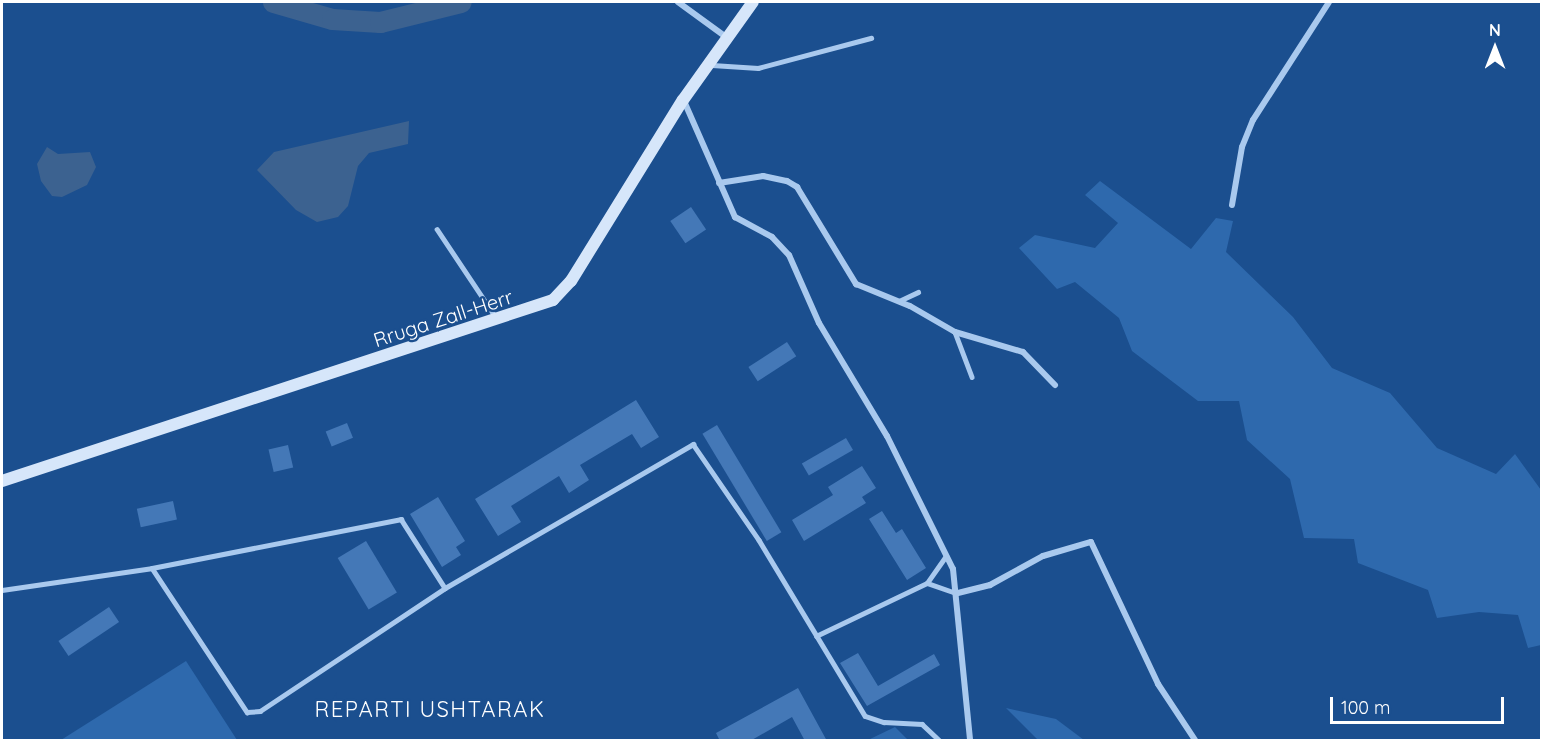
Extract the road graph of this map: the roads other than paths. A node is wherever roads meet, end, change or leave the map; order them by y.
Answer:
1 (678, 2) edge
2 (753, 2) edge
3 (1329, 2) edge
4 (726, 37) junction
5 (871, 38) dead end
6 (706, 64) junction
7 (683, 100) junction
8 (720, 183) junction
9 (1232, 205) dead end
10 (437, 229) dead end
11 (918, 292) dead end
12 (899, 301) junction
13 (498, 321) junction
14 (955, 332) junction
15 (972, 377) dead end
16 (1055, 385) dead end
17 (2, 481) edge
18 (946, 556) junction
19 (152, 568) junction
20 (927, 583) junction
21 (445, 588) junction
22 (2, 590) edge
23 (958, 593) junction
24 (816, 636) junction
25 (939, 741) edge
26 (970, 741) edge
27 (1195, 741) edge

1 - 4 street
2 - 4 main road, Rruga Zall-Herr
3 - 9 street
4 - 6 main road, Rruga Zall-Herr
5 - 6 lane
6 - 7 main road, Rruga Zall-Herr
7 - 8 street
7 - 13 main road, Rruga Zall-Herr
8 - 12 street
8 - 18 street
10 - 13 lane
11 - 12 lane
12 - 14 street
13 - 17 main road, Rruga Zall-Herr
14 - 15 lane
14 - 16 street
18 - 20 lane
18 - 23 street
19 - 21 lane
19 - 21 lane
19 - 22 lane
20 - 23 lane
20 - 24 lane
21 - 24 lane
23 - 26 street
23 - 27 street
24 - 25 lane

